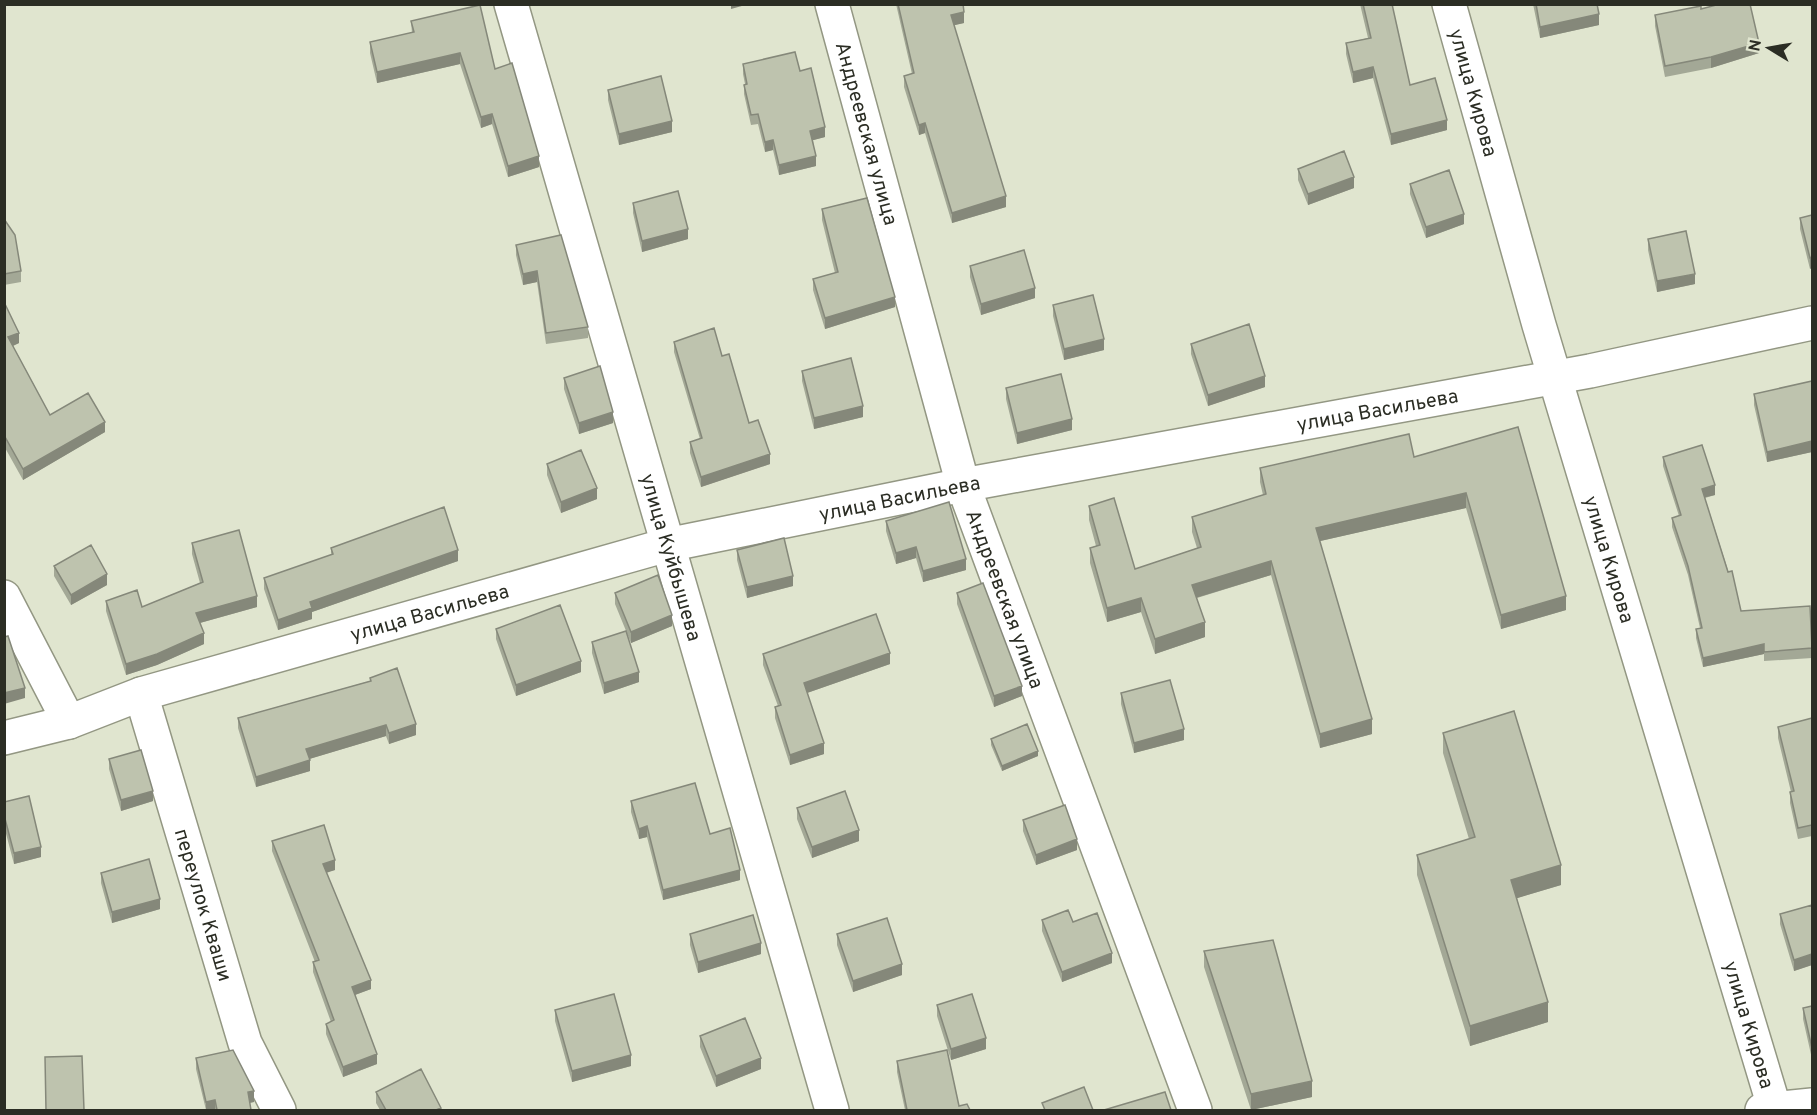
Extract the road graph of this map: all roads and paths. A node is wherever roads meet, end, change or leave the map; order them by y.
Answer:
1 (511, 4) edge
2 (832, 4) edge
3 (1449, 4) edge
4 (1812, 323) edge
5 (1554, 377) junction
6 (963, 485) junction
7 (667, 545) junction
8 (4, 597) edge
9 (141, 694) junction
10 (69, 722) junction
11 (4, 738) edge
12 (1812, 1105) edge
13 (279, 1110) edge
14 (832, 1110) edge
15 (1195, 1110) edge
16 (1771, 1110) edge

1 - 7 street, улица Куйбышева
2 - 6 street, Андреевская улица
3 - 5 street, улица Кирова
4 - 5 street, улица Васильева
5 - 6 street, улица Васильева
5 - 16 street, улица Кирова
6 - 7 street, улица Васильева
6 - 15 street, Андреевская улица
7 - 9 street, улица Васильева
7 - 14 street, улица Куйбышева
8 - 10 street
9 - 10 street, улица Васильева
9 - 13 street, переулок Кваши
10 - 11 street, улица Васильева
12 - 16 street

